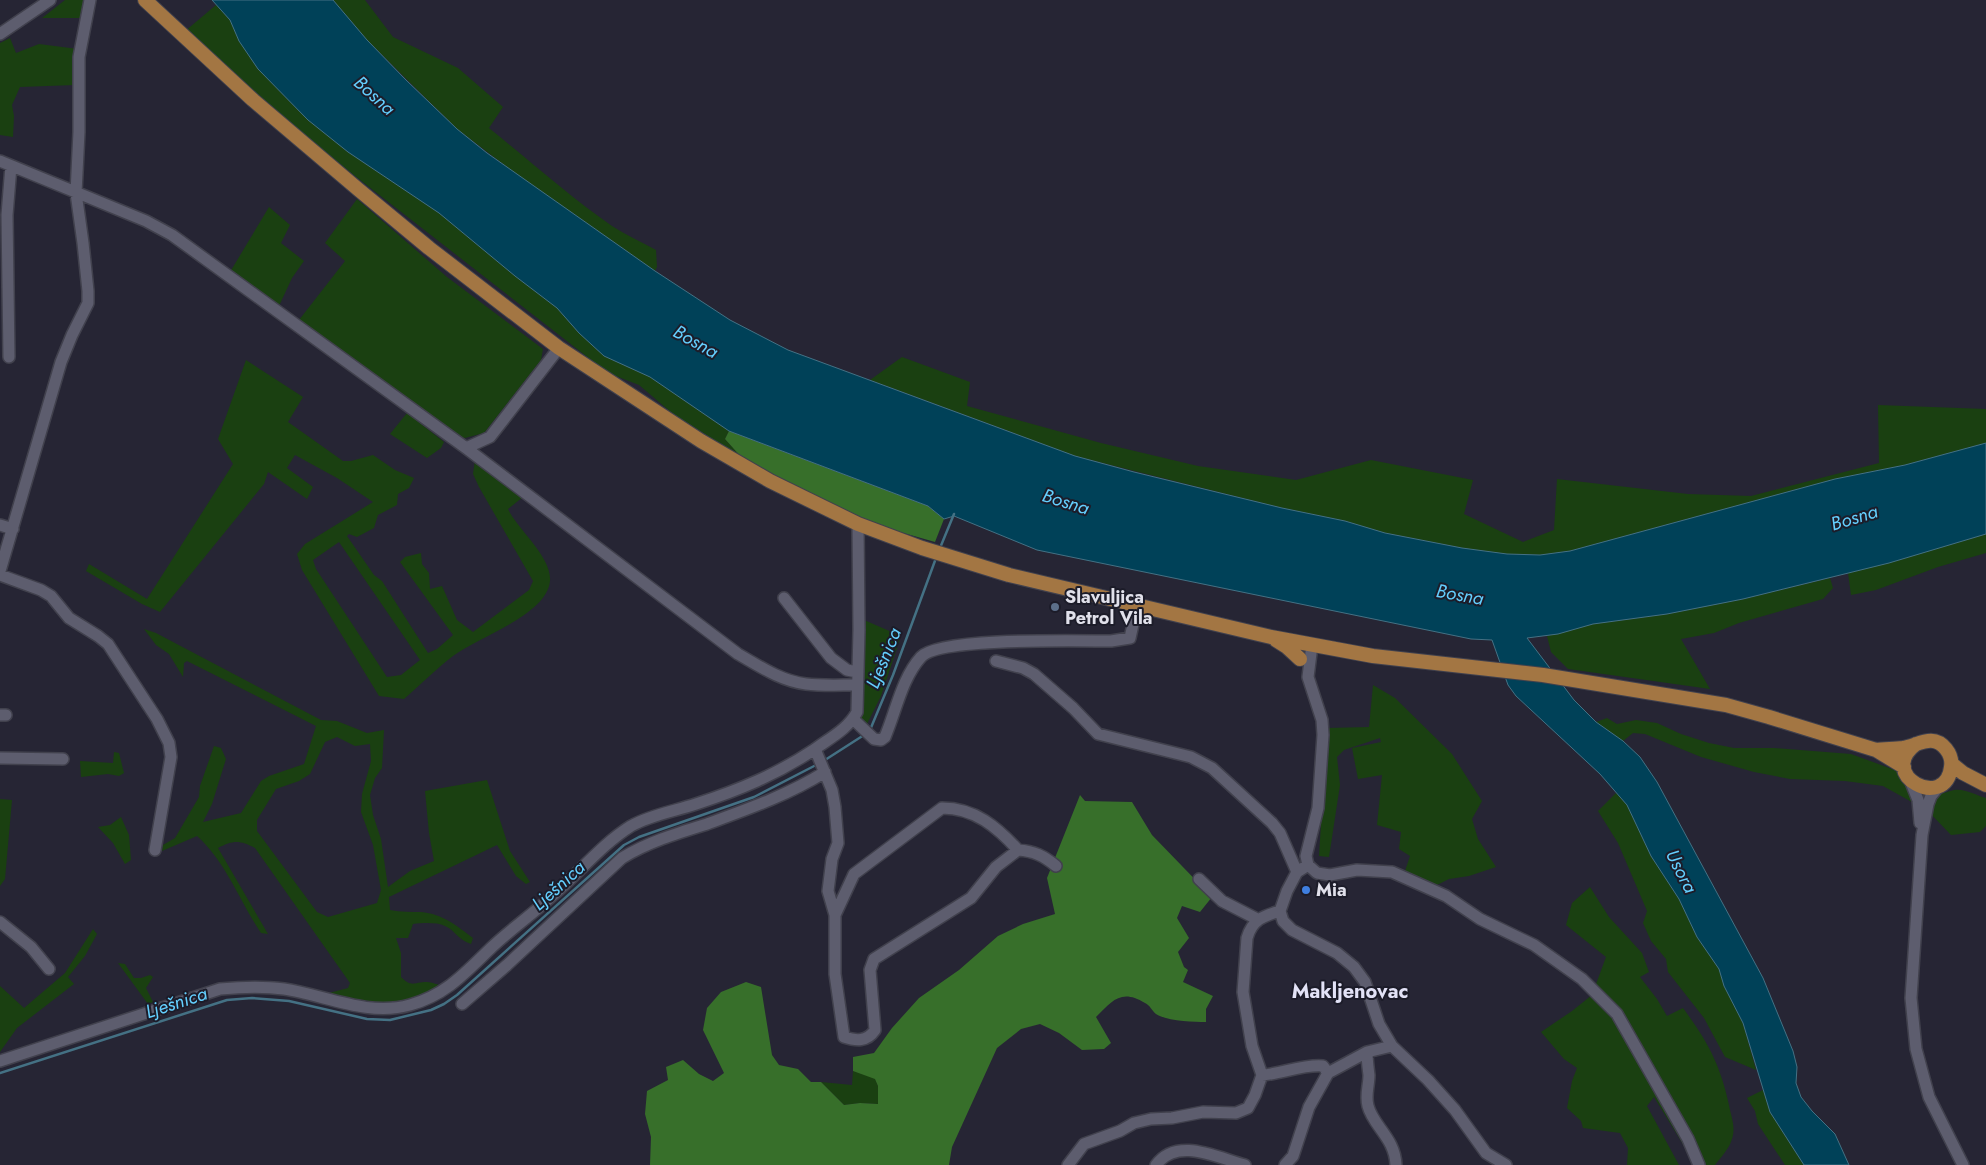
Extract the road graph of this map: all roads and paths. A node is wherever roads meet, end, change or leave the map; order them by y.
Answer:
1 (50, 0) edge
2 (90, 0) edge
3 (145, 0) edge
4 (0, 34) edge
5 (0, 161) edge
6 (11, 166) junction
7 (76, 193) junction
8 (559, 348) junction
9 (9, 357) dead end
10 (466, 448) junction
11 (858, 524) junction
12 (0, 525) edge
13 (13, 529) junction
14 (3, 552) edge
15 (0, 571) edge
16 (0, 576) edge
17 (784, 598) dead end
18 (1137, 606) junction
19 (1272, 637) junction
20 (1310, 645) junction
21 (1300, 659) junction
22 (996, 661) dead end
23 (857, 672) junction
24 (1308, 678) junction
25 (856, 685) junction
26 (857, 724) junction
27 (1916, 744) junction
28 (1876, 750) junction
29 (816, 753) junction
30 (0, 758) edge
31 (63, 759) dead end
32 (1952, 764) junction
33 (824, 771) junction
34 (1907, 774) junction
35 (1942, 783) junction
36 (1982, 784) edge
37 (1922, 835) junction
38 (155, 850) dead end
39 (1018, 850) junction
40 (1308, 865) junction
41 (1056, 866) dead end
42 (1296, 872) junction
43 (1199, 879) dead end
44 (1280, 910) junction
45 (835, 914) junction
46 (1257, 918) junction
47 (0, 922) edge
48 (49, 969) dead end
49 (462, 1004) dead end
50 (1392, 1046) junction
51 (1367, 1052) junction
52 (0, 1060) edge
53 (1328, 1073) junction
54 (1262, 1075) junction
55 (1068, 1165) edge
56 (1156, 1165) edge
57 (1245, 1165) edge
58 (1285, 1165) edge
59 (1396, 1165) edge
60 (1506, 1165) edge
61 (1699, 1165) edge
62 (1963, 1165) edge

1 - 4 street
2 - 7 street
3 - 8 main road
5 - 6 street
6 - 7 street
6 - 9 street
7 - 10 street
7 - 13 street
8 - 10 street
8 - 11 main road
10 - 25 street
11 - 18 main road
11 - 23 street
12 - 13 street
13 - 14 street
14 - 15 street
16 - 38 street
17 - 23 street
18 - 19 main road
18 - 26 street
19 - 20 main road
19 - 21 main road
20 - 21 street
20 - 24 street
20 - 28 main road
21 - 24 street
22 - 42 street
23 - 25 street
24 - 40 street
25 - 26 street
26 - 29 street
27 - 28 main road
27 - 32 main road
27 - 34 main road
28 - 34 main road
29 - 33 street
29 - 52 street
30 - 31 street
32 - 35 main road
32 - 36 main road
33 - 45 street
33 - 49 street
34 - 35 main road
34 - 37 street
35 - 36 main road
35 - 37 street
37 - 62 street
39 - 41 street
39 - 45 street
39 - 45 street
40 - 42 street
40 - 61 street
42 - 44 street
43 - 46 street
44 - 46 street
44 - 50 street
46 - 54 street
47 - 48 street
50 - 51 street
50 - 60 street
51 - 53 street
51 - 59 street
53 - 54 street
53 - 58 street
54 - 55 street
56 - 57 street

